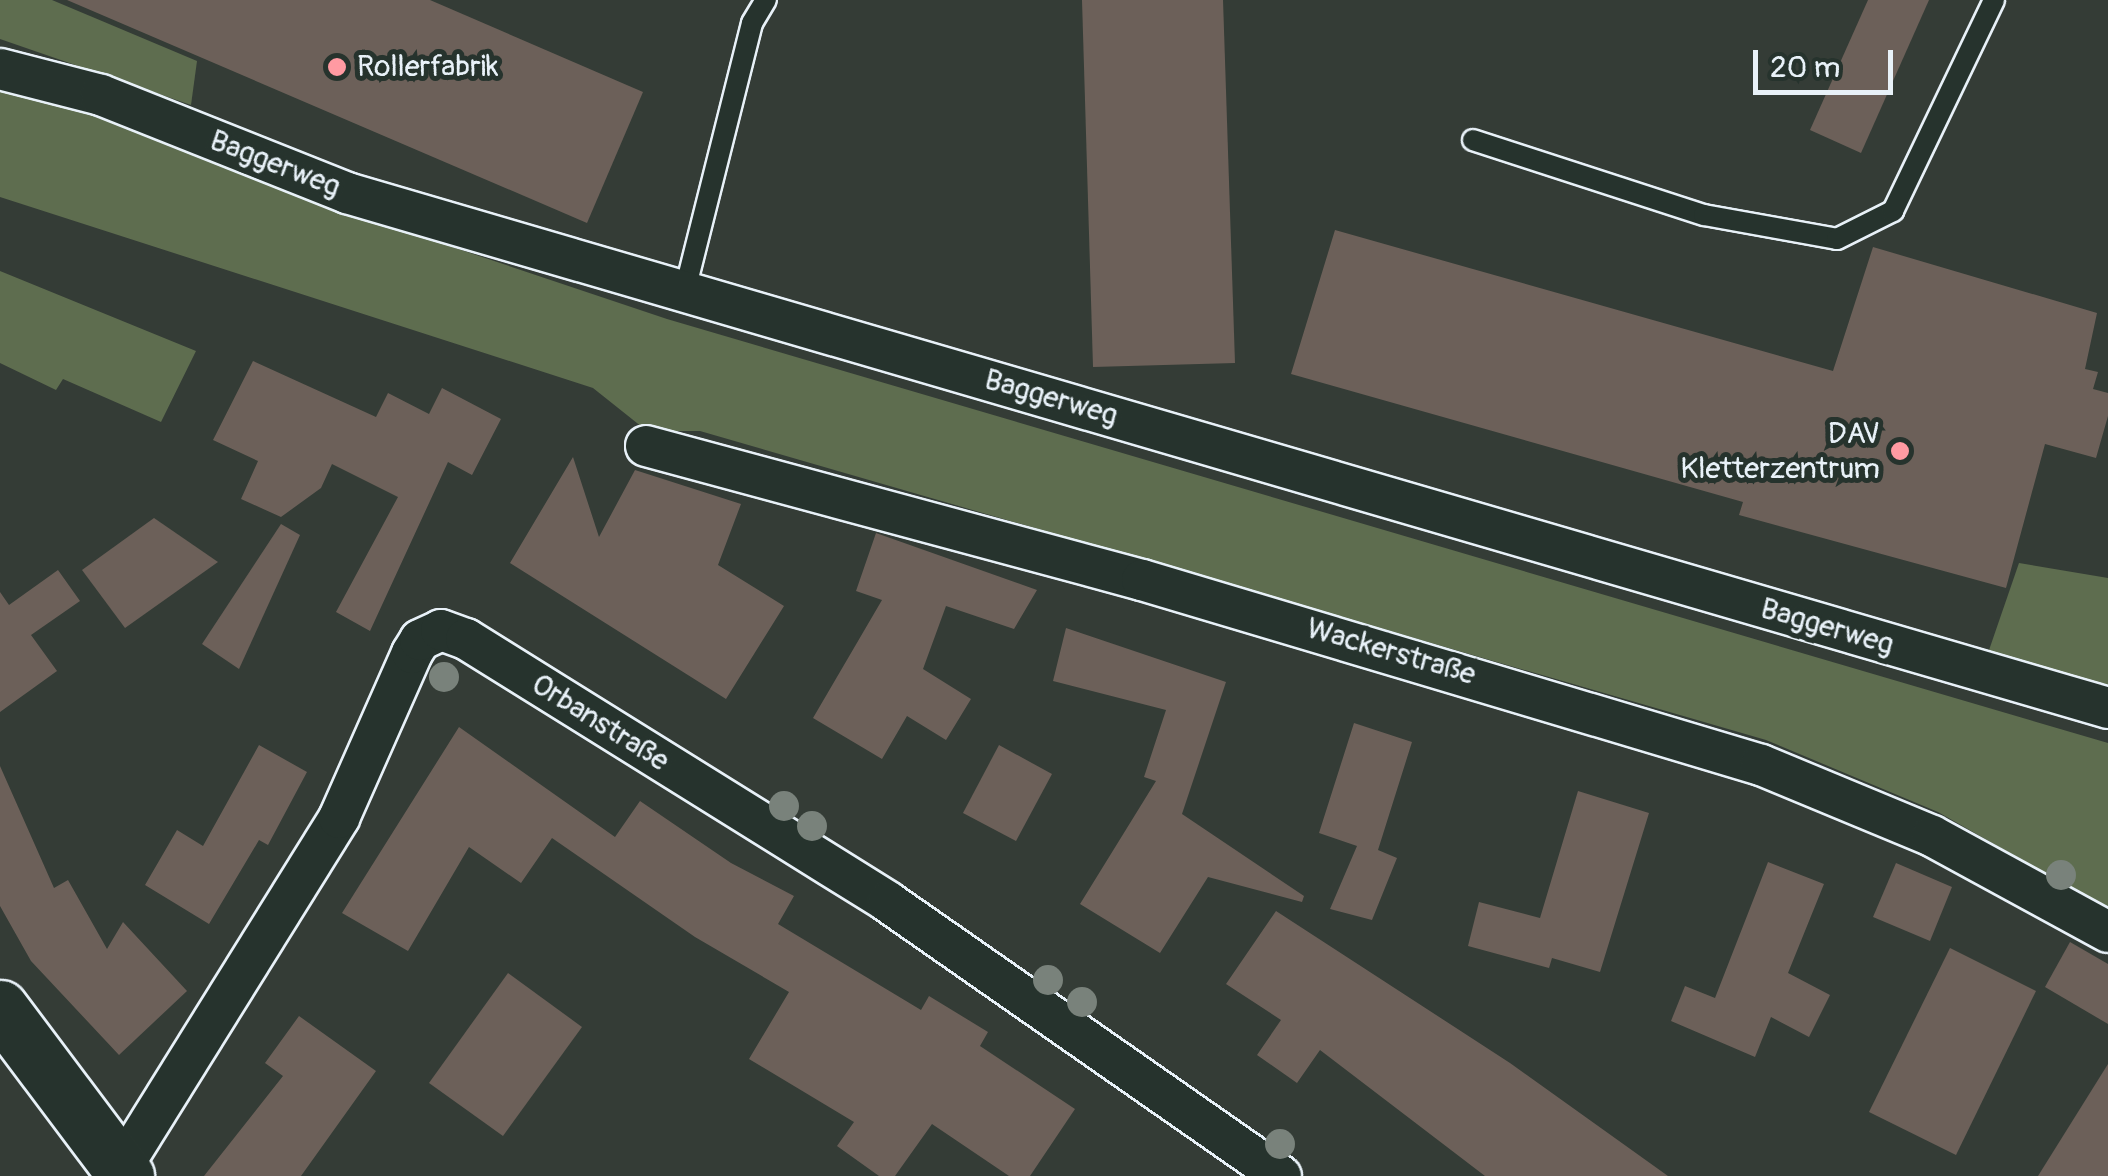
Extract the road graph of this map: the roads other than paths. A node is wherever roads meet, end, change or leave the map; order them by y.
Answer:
1 (766, 0) edge
2 (1994, 0) edge
3 (0, 68) edge
4 (1473, 140) dead end
5 (685, 290) junction
6 (646, 446) dead end
7 (2108, 708) edge
8 (2108, 932) edge
9 (0, 1008) edge
10 (123, 1173) edge
11 (1281, 1176) edge

1 - 5 lane
2 - 4 lane
3 - 5 street, Baggerweg
5 - 7 street, Baggerweg
6 - 8 street, Wackerstraße
9 - 10 street
10 - 11 street, Orbanstraße

